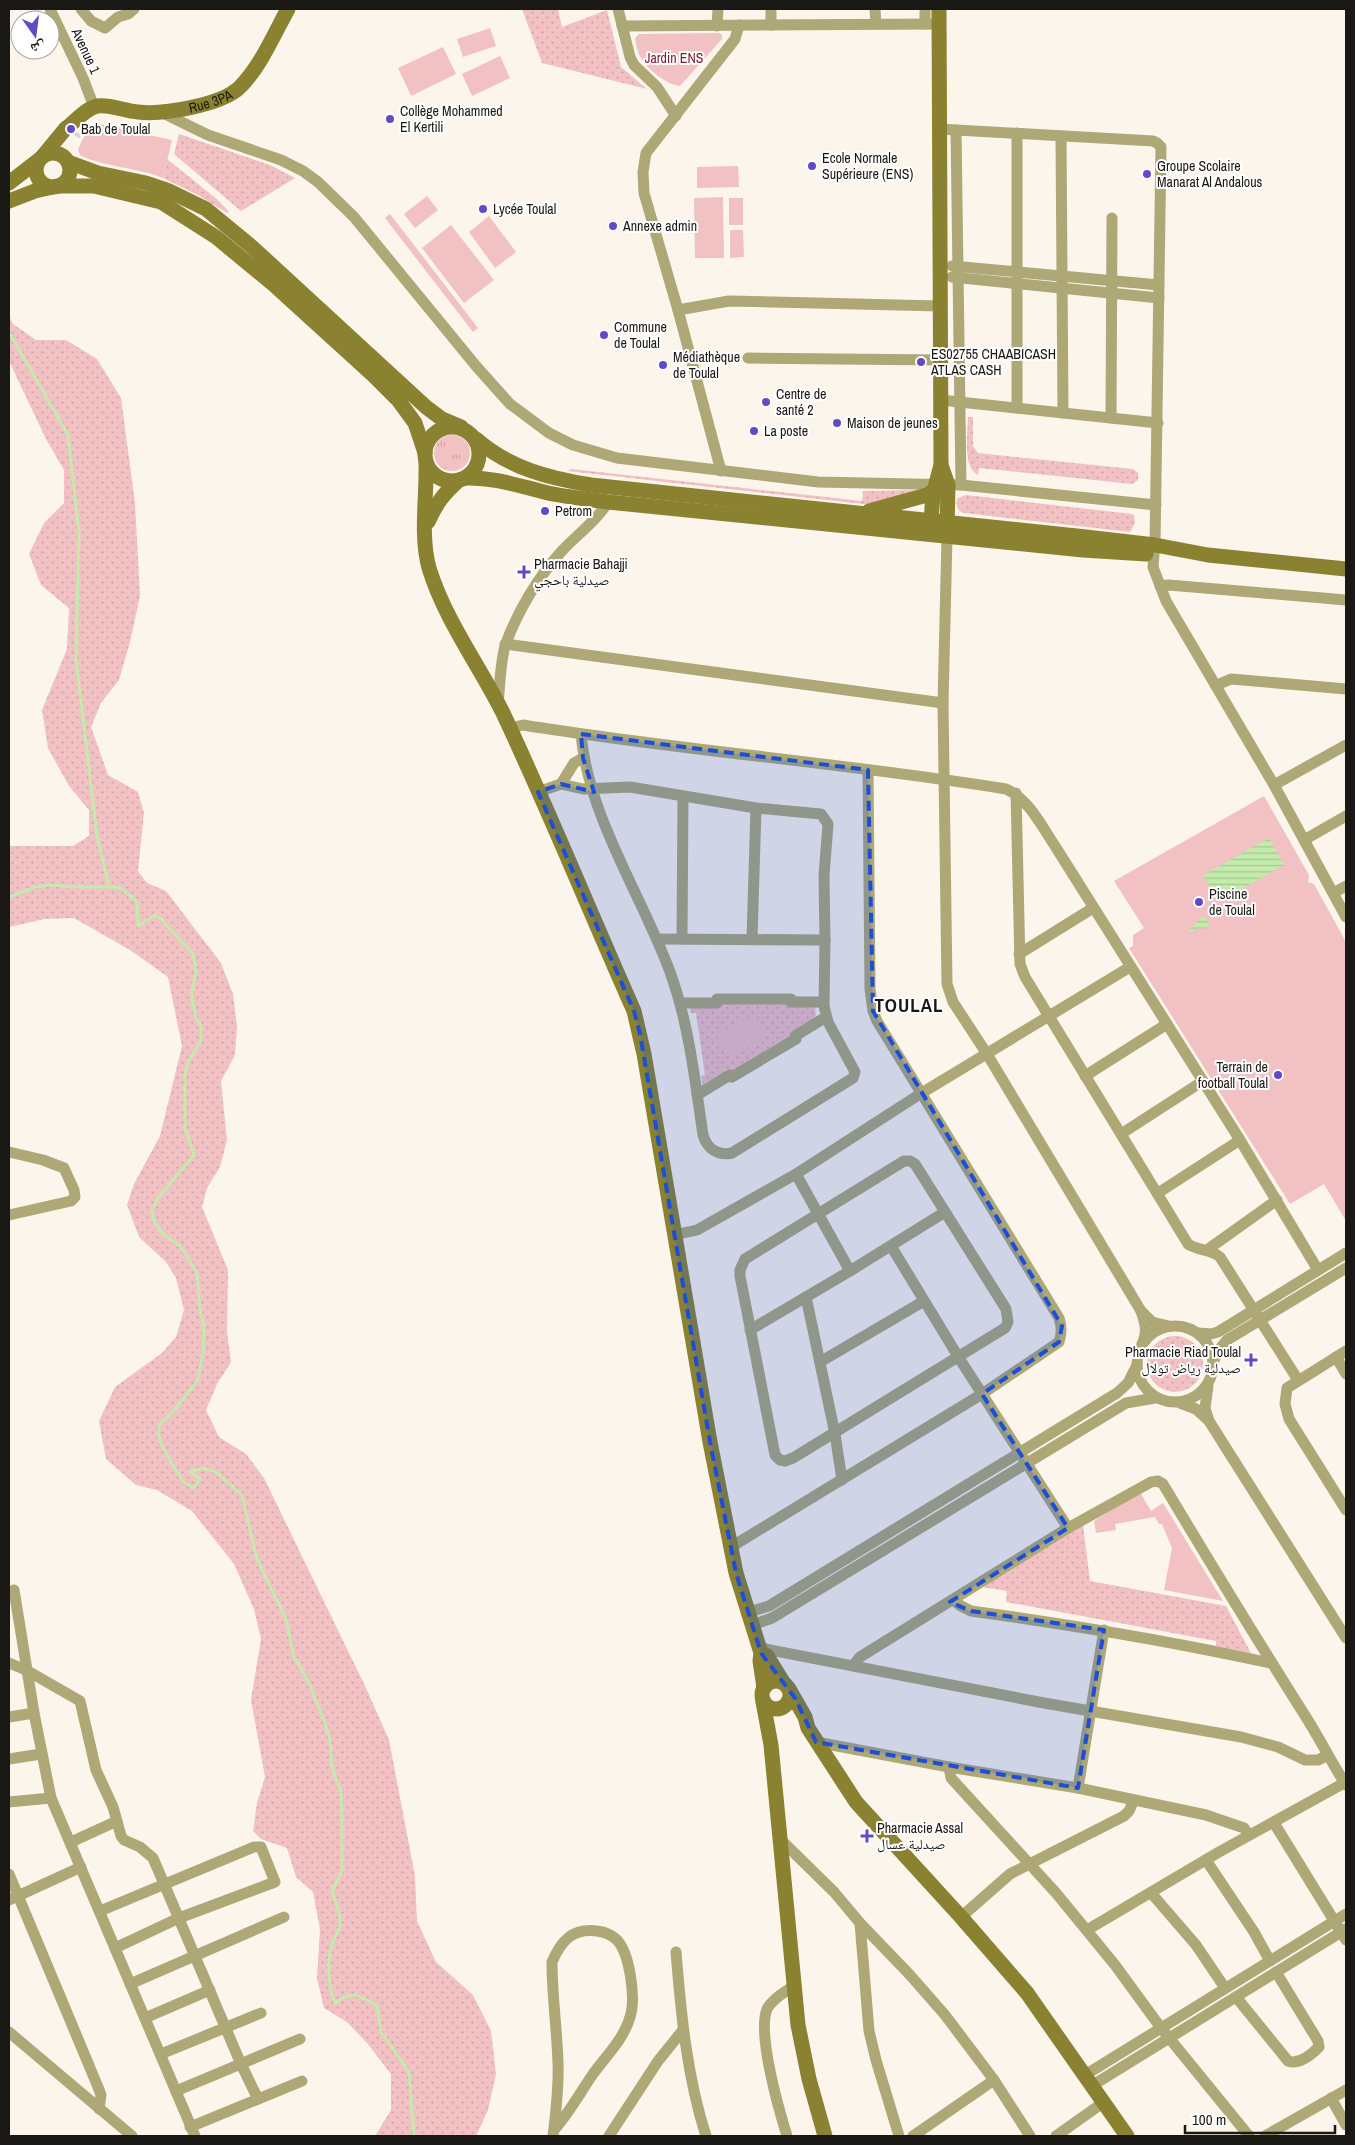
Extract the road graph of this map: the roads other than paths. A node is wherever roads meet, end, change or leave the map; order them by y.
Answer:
1 (50, 9) edge
2 (81, 9) edge
3 (288, 9) edge
4 (618, 9) edge
5 (718, 9) edge
6 (771, 9) edge
7 (875, 9) edge
8 (925, 9) edge
9 (126, 11) edge
10 (934, 19) edge
11 (876, 24) junction
12 (739, 25) junction
13 (771, 25) junction
14 (622, 26) junction
15 (718, 26) junction
16 (90, 109) junction
17 (163, 113) junction
18 (676, 116) junction
19 (939, 129) junction
20 (71, 130) junction
21 (956, 130) junction
22 (1017, 133) junction
23 (1061, 136) junction
24 (41, 157) junction
25 (68, 162) junction
26 (9, 183) edge
27 (55, 186) junction
28 (9, 201) edge
29 (1112, 218) dead end
30 (940, 271) junction
31 (957, 272) junction
32 (1062, 276) junction
33 (1017, 278) junction
34 (1111, 281) junction
35 (1159, 285) junction
36 (1062, 288) junction
37 (1111, 293) junction
38 (1159, 298) junction
39 (940, 306) junction
40 (678, 310) junction
41 (748, 358) dead end
42 (940, 360) junction
43 (941, 400) junction
44 (959, 402) junction
45 (1017, 408) junction
46 (1063, 413) junction
47 (1111, 418) junction
48 (1158, 423) junction
49 (460, 428) junction
50 (476, 439) junction
51 (425, 458) junction
52 (721, 471) junction
53 (462, 479) junction
54 (945, 487) junction
55 (608, 502) junction
56 (1156, 505) junction
57 (861, 514) junction
58 (425, 528) junction
59 (940, 529) junction
60 (1155, 550) junction
61 (1346, 569) edge
62 (1160, 586) junction
63 (1346, 600) edge
64 (506, 644) junction
65 (1217, 684) junction
66 (1346, 689) edge
67 (498, 704) junction
68 (943, 704) junction
69 (510, 728) junction
70 (581, 734) junction
71 (1346, 745) edge
72 (583, 758) junction
73 (868, 770) junction
74 (944, 779) junction
75 (561, 784) junction
76 (1274, 786) junction
77 (593, 789) junction
78 (538, 792) junction
79 (1016, 793) junction
80 (683, 796) junction
81 (756, 808) junction
82 (1346, 816) edge
83 (1304, 840) junction
84 (1346, 886) edge
85 (1333, 893) junction
86 (1093, 908) junction
87 (1346, 917) edge
88 (682, 938) junction
89 (657, 939) junction
90 (752, 939) junction
91 (826, 940) junction
92 (1019, 954) junction
93 (1130, 967) junction
94 (823, 1002) junction
95 (680, 1003) junction
96 (826, 1016) junction
97 (1048, 1017) junction
98 (1167, 1024) junction
99 (987, 1054) junction
100 (1085, 1076) junction
101 (1203, 1081) junction
102 (920, 1094) junction
103 (697, 1095) junction
104 (1121, 1134) junction
105 (1240, 1140) junction
106 (9, 1152) edge
107 (796, 1174) junction
108 (1158, 1193) junction
109 (1277, 1200) junction
110 (945, 1212) junction
111 (819, 1214) junction
112 (9, 1215) edge
113 (674, 1235) junction
114 (892, 1246) junction
115 (1207, 1250) junction
116 (1346, 1253) edge
117 (1346, 1268) edge
118 (1318, 1270) junction
119 (850, 1271) junction
120 (806, 1297) junction
121 (924, 1301) junction
122 (1141, 1312) junction
123 (1256, 1316) junction
124 (1173, 1326) junction
125 (750, 1330) junction
126 (1198, 1333) junction
127 (1142, 1345) junction
128 (1341, 1354) edge
129 (959, 1358) junction
130 (1214, 1361) junction
131 (820, 1362) junction
132 (1137, 1365) junction
133 (1346, 1374) edge
134 (1298, 1380) junction
135 (1208, 1385) junction
136 (982, 1394) junction
137 (1155, 1398) junction
138 (1180, 1403) junction
139 (1209, 1421) junction
140 (835, 1434) junction
141 (1024, 1457) junction
142 (842, 1480) junction
143 (1346, 1510) edge
144 (1068, 1528) junction
145 (731, 1547) junction
146 (14, 1590) dead end
147 (953, 1600) junction
148 (751, 1619) junction
149 (1104, 1630) junction
150 (1346, 1638) edge
151 (761, 1650) junction
152 (9, 1663) edge
153 (1270, 1663) junction
154 (853, 1666) junction
155 (26, 1670) junction
156 (786, 1686) junction
157 (764, 1695) junction
158 (782, 1708) junction
159 (1091, 1711) junction
160 (34, 1713) junction
161 (9, 1717) edge
162 (808, 1728) junction
163 (816, 1742) junction
164 (771, 1745) junction
165 (42, 1754) junction
166 (1326, 1756) junction
167 (9, 1759) edge
168 (949, 1767) junction
169 (1346, 1784) edge
170 (1078, 1788) junction
171 (51, 1798) junction
172 (1134, 1800) junction
173 (9, 1802) edge
174 (117, 1821) junction
175 (1274, 1823) junction
176 (1249, 1835) junction
177 (780, 1839) junction
178 (70, 1842) junction
179 (1206, 1860) junction
180 (1029, 1863) junction
181 (81, 1866) junction
182 (9, 1874) edge
183 (164, 1884) junction
184 (1152, 1894) junction
185 (14, 1898) edge
186 (100, 1911) junction
187 (1346, 1914) edge
188 (284, 1917) dead end
189 (961, 1917) junction
190 (179, 1918) junction
191 (1335, 1921) junction
192 (860, 1923) junction
193 (1087, 1930) junction
194 (1345, 1934) edge
195 (115, 1948) junction
196 (676, 1952) dead end
197 (194, 1955) junction
198 (1270, 1961) junction
199 (1276, 1972) junction
200 (130, 1984) junction
201 (793, 1986) junction
202 (1226, 1988) junction
203 (210, 1990) junction
204 (1236, 1997) junction
205 (261, 2013) dead end
206 (145, 2018) junction
207 (226, 2027) junction
208 (1161, 2028) junction
209 (683, 2030) junction
210 (9, 2032) edge
211 (1169, 2038) junction
212 (300, 2039) dead end
213 (161, 2054) junction
214 (241, 2064) junction
215 (994, 2080) junction
216 (1089, 2080) junction
217 (302, 2081) dead end
218 (1346, 2090) edge
219 (176, 2092) junction
220 (1331, 2098) junction
221 (258, 2099) junction
222 (1104, 2102) junction
223 (100, 2109) junction
224 (1346, 2126) edge
225 (554, 2133) edge
226 (193, 2134) edge
227 (704, 2135) edge
228 (132, 2136) edge
229 (609, 2136) edge
230 (787, 2136) edge
231 (825, 2136) edge
232 (899, 2136) edge
233 (914, 2136) edge
234 (1030, 2136) edge
235 (1056, 2136) edge
236 (1127, 2136) edge
237 (1250, 2136) edge
238 (1265, 2136) edge

1 - 16 street, Avenue 1
2 - 9 street
3 - 17 main road, Rue 3PA
4 - 14 street
5 - 15 street
6 - 13 street
7 - 11 street
8 - 10 street
10 - 11 street
10 - 19 main road
11 - 13 street
12 - 13 street
12 - 15 street
12 - 18 street
14 - 15 street
14 - 18 street
16 - 17 main road, Rue 3PA
16 - 20 main road
17 - 52 street
18 - 40 street
19 - 21 street
19 - 30 main road
20 - 24 main road
20 - 25 main road
21 - 22 street
21 - 31 street
22 - 23 street
22 - 33 street
23 - 32 street
23 - 35 street
24 - 25 main road
24 - 26 main road
24 - 27 main road
25 - 27 main road
25 - 49 main road
27 - 28 main road
27 - 51 main road
29 - 34 street
30 - 31 street
30 - 39 main road
31 - 33 street
31 - 44 street
32 - 33 street
32 - 34 street
32 - 36 street
33 - 36 street
33 - 45 street
34 - 35 street
34 - 37 street
35 - 38 street
36 - 37 street
36 - 46 street
37 - 38 street
37 - 47 street
38 - 48 street
39 - 40 street
39 - 42 main road
40 - 52 street
41 - 42 street
42 - 43 main road
43 - 44 street
43 - 54 main road
44 - 45 street
44 - 54 street
45 - 46 street
46 - 47 street
47 - 48 street
48 - 56 street
49 - 50 main road
49 - 51 main road
50 - 53 main road
50 - 57 main road
51 - 53 main road
51 - 58 main road
52 - 54 street
53 - 55 main road
53 - 58 main road
54 - 56 street
54 - 57 main road
54 - 59 main road
55 - 59 main road
55 - 64 street
56 - 60 street
57 - 59 main road
58 - 67 main road
59 - 60 main road
59 - 68 street
60 - 61 main road
60 - 62 street
62 - 63 street
62 - 65 street
64 - 67 street
64 - 68 street
65 - 66 street
65 - 76 street
67 - 69 main road
68 - 74 street
69 - 70 street
69 - 78 main road
70 - 72 street
70 - 73 street
71 - 76 street
72 - 75 street
72 - 77 street
73 - 74 street
73 - 102 street
74 - 79 street
74 - 99 street
75 - 77 street
75 - 78 street
76 - 83 street
77 - 80 street
77 - 89 street
78 - 113 main road
79 - 86 street
79 - 92 street
80 - 81 street
80 - 88 street
81 - 90 street
81 - 91 street
82 - 83 street
83 - 85 street
84 - 85 street
85 - 87 street
86 - 92 street
86 - 93 street
88 - 89 street
88 - 90 street
89 - 95 street
90 - 91 street
91 - 94 street
92 - 97 street
93 - 97 street
93 - 98 street
94 - 95 street
94 - 96 street
95 - 103 street
96 - 103 street
96 - 103 street
97 - 99 street
97 - 100 street
98 - 100 street
98 - 101 street
99 - 102 street
99 - 122 street
100 - 104 street
101 - 104 street
101 - 105 street
102 - 107 street
102 - 136 street
104 - 108 street
105 - 108 street
105 - 109 street
106 - 112 street
107 - 111 street
107 - 113 street
108 - 115 street
109 - 115 street
109 - 118 street
110 - 111 street
110 - 114 street
110 - 129 street
111 - 119 street
111 - 125 street
113 - 145 main road
114 - 119 street
114 - 121 street
115 - 123 street
116 - 118 street
117 - 123 street
118 - 123 street
119 - 120 street
120 - 125 street
120 - 131 street
121 - 129 street
121 - 131 street
122 - 124 street
122 - 127 street
123 - 126 street
123 - 130 street
123 - 134 street
124 - 126 street
124 - 127 street
125 - 140 street
126 - 130 street
127 - 132 street
128 - 133 street
128 - 134 street
129 - 136 street
129 - 140 street
130 - 135 street
131 - 140 street
132 - 137 street
132 - 141 street
134 - 143 street
135 - 138 street
135 - 139 street
136 - 141 street
136 - 142 street
137 - 138 street
137 - 141 street
138 - 139 street
139 - 150 street
140 - 142 street
141 - 144 street
141 - 148 street
142 - 145 street
144 - 147 street
144 - 153 street
145 - 148 main road
146 - 155 street
147 - 149 street
147 - 154 street
148 - 151 main road
149 - 153 street
149 - 159 street
151 - 154 street
151 - 156 main road
151 - 157 main road
152 - 155 street
153 - 166 street
154 - 159 street
155 - 160 street
155 - 174 street
156 - 157 main road
156 - 158 main road
156 - 162 main road
157 - 158 main road
157 - 164 main road
158 - 162 main road
158 - 164 main road
159 - 166 street
159 - 170 street
160 - 161 street
160 - 165 street
162 - 163 main road
163 - 168 street
163 - 189 main road
164 - 177 main road
165 - 167 street
165 - 171 street
166 - 169 street
168 - 170 street
168 - 180 street
169 - 175 street
170 - 172 street
171 - 173 street
171 - 178 street
172 - 176 street
172 - 180 street
174 - 178 street
174 - 183 street
175 - 176 street
175 - 191 street
176 - 179 street
177 - 192 street
177 - 201 main road
178 - 181 street
179 - 184 street
179 - 198 street
180 - 189 street
180 - 193 street
181 - 185 street
181 - 186 street
182 - 185 street
183 - 186 street
183 - 190 street
183 - 190 street
184 - 193 street
184 - 202 street
185 - 223 street
186 - 195 street
187 - 191 street
188 - 197 street
189 - 216 main road
190 - 195 street
190 - 197 street
191 - 194 street
191 - 198 street
192 - 215 street
192 - 232 street
193 - 208 street
194 - 199 street
195 - 200 street
196 - 209 street
197 - 200 street
197 - 203 street
198 - 202 street
199 - 204 street
199 - 204 street
200 - 206 street
201 - 230 street
201 - 231 main road
202 - 208 street
203 - 206 street
203 - 207 street
204 - 211 street
205 - 207 street
206 - 213 street
207 - 213 street
207 - 214 street
208 - 211 street
208 - 216 street
209 - 227 street
209 - 229 street
210 - 223 street
211 - 216 street
211 - 237 street
212 - 214 street
213 - 219 street
214 - 219 street
214 - 221 street
215 - 233 street
215 - 234 street
216 - 222 main road
217 - 221 street
218 - 220 street
219 - 226 street
220 - 224 street
220 - 238 street
221 - 226 street
222 - 235 street
222 - 236 main road
223 - 228 street
225 - 225 street

